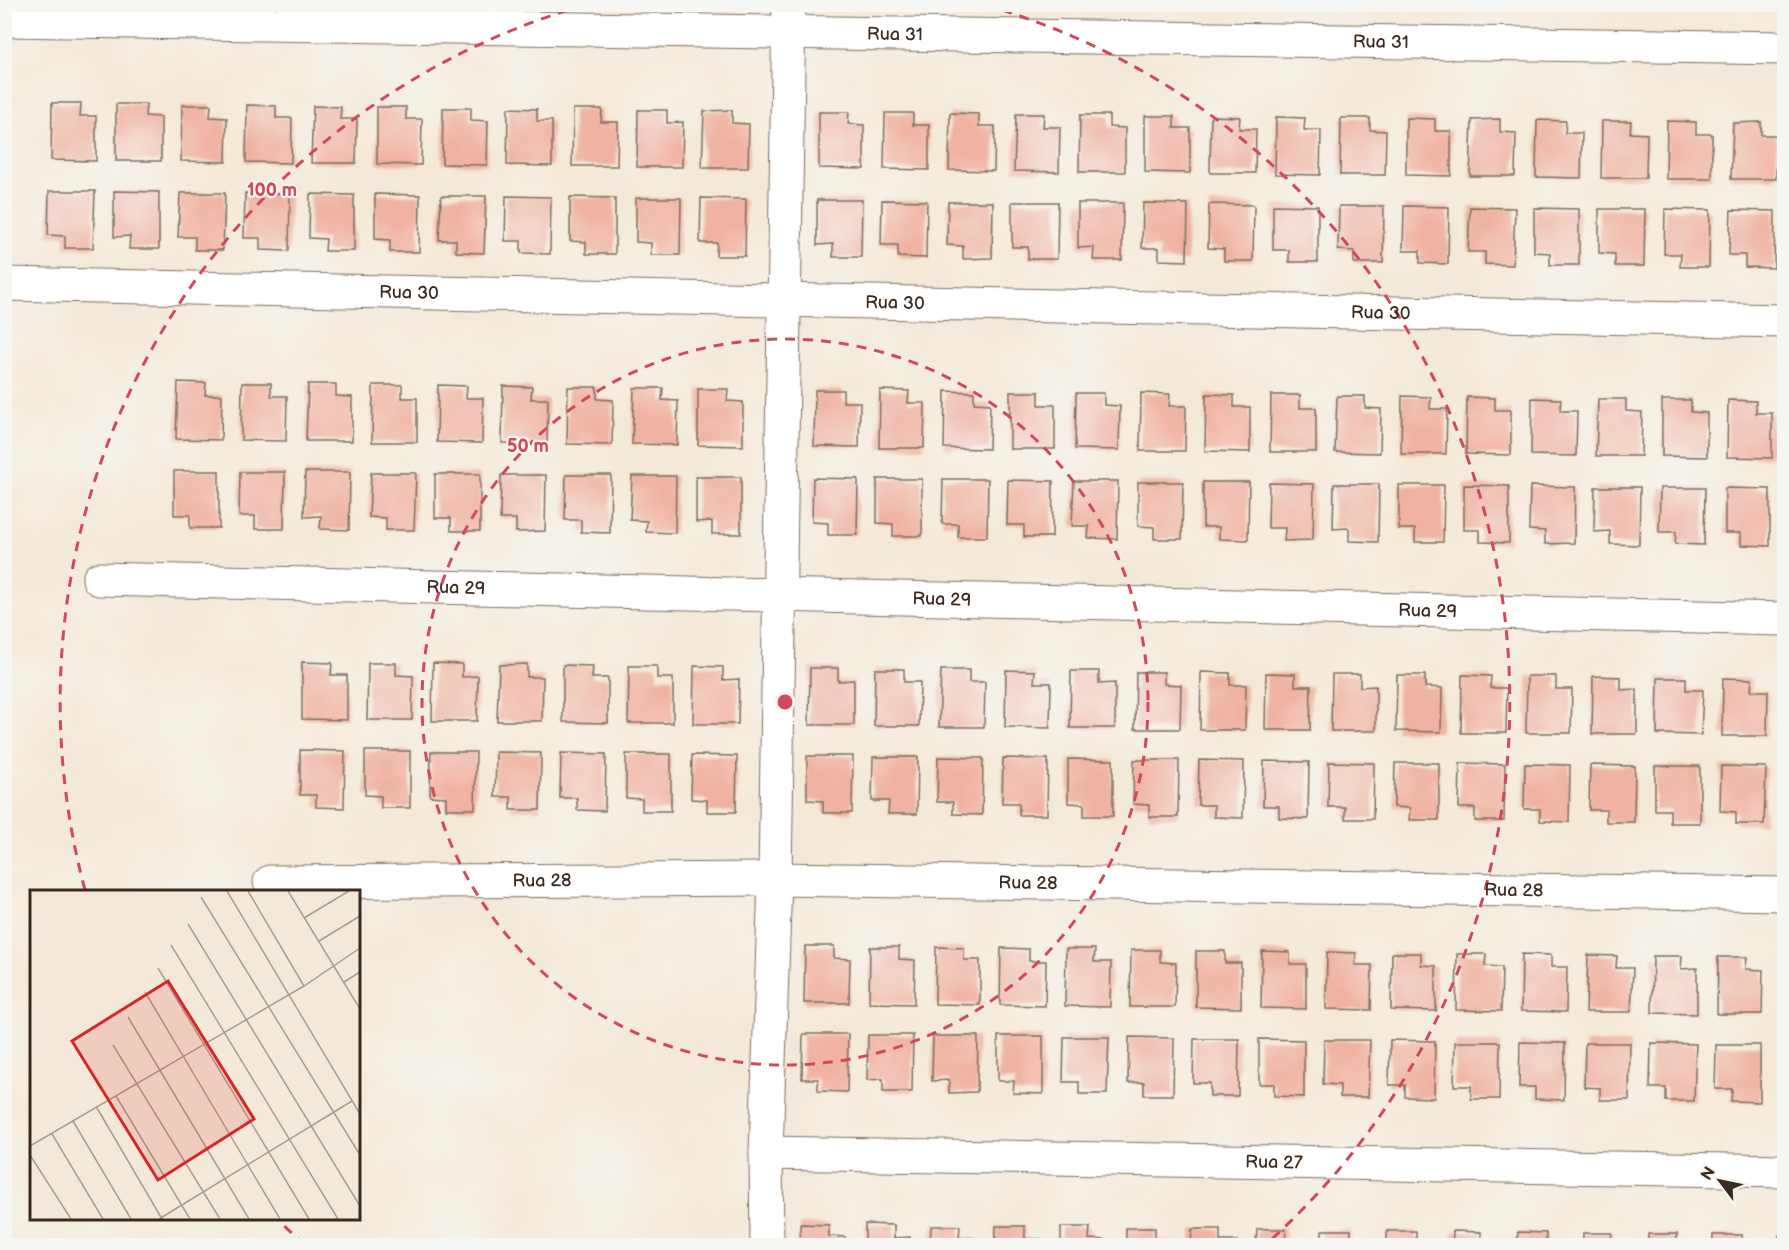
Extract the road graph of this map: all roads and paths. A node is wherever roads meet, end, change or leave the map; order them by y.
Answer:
1 (789, 19) edge
2 (4, 20) edge
3 (1785, 48) edge
4 (4, 284) edge
5 (784, 299) junction
6 (1785, 321) edge
7 (99, 579) dead end
8 (779, 595) junction
9 (1785, 619) edge
10 (775, 879) junction
11 (270, 882) dead end
12 (1785, 894) edge
13 (766, 1153) junction
14 (1785, 1171) edge
15 (767, 1245) edge

1 - 2 street, Rua 31
1 - 3 street, Rua 31
1 - 5 street
4 - 5 street, Rua 30
5 - 6 street, Rua 30
5 - 8 street
7 - 8 street, Rua 29
8 - 9 street, Rua 29
8 - 10 street
10 - 11 street, Rua 28
10 - 12 street, Rua 28
10 - 13 street
13 - 14 street, Rua 27
13 - 15 street

